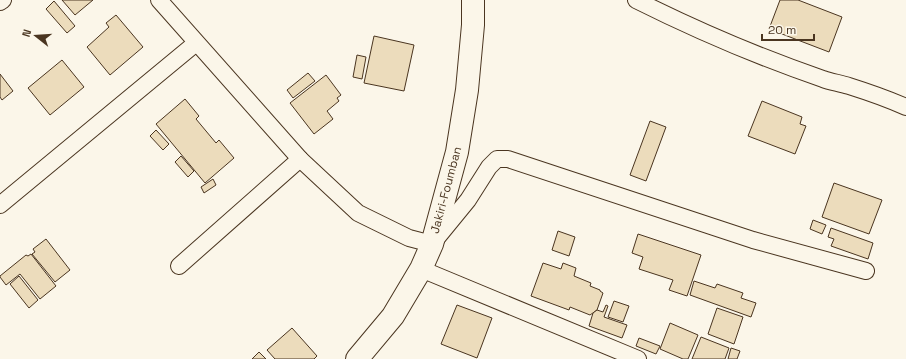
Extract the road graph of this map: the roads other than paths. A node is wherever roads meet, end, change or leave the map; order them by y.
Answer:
1 (3, 0) edge
2 (159, 0) edge
3 (473, 0) edge
4 (636, 0) edge
5 (0, 2) edge
6 (196, 43) junction
7 (906, 107) edge
8 (300, 159) junction
9 (0, 205) edge
10 (432, 244) junction
11 (179, 266) dead end
12 (421, 269) junction
13 (866, 271) dead end
14 (357, 359) edge
15 (638, 359) edge

1 - 5 street
2 - 6 street
3 - 10 main road, Jakiri-Foumban
4 - 7 street
6 - 8 street
6 - 9 street
8 - 10 street
8 - 11 street
10 - 12 main road, Jakiri-Foumban
10 - 13 street
12 - 14 main road, Jakiri-Foumban
12 - 15 street

